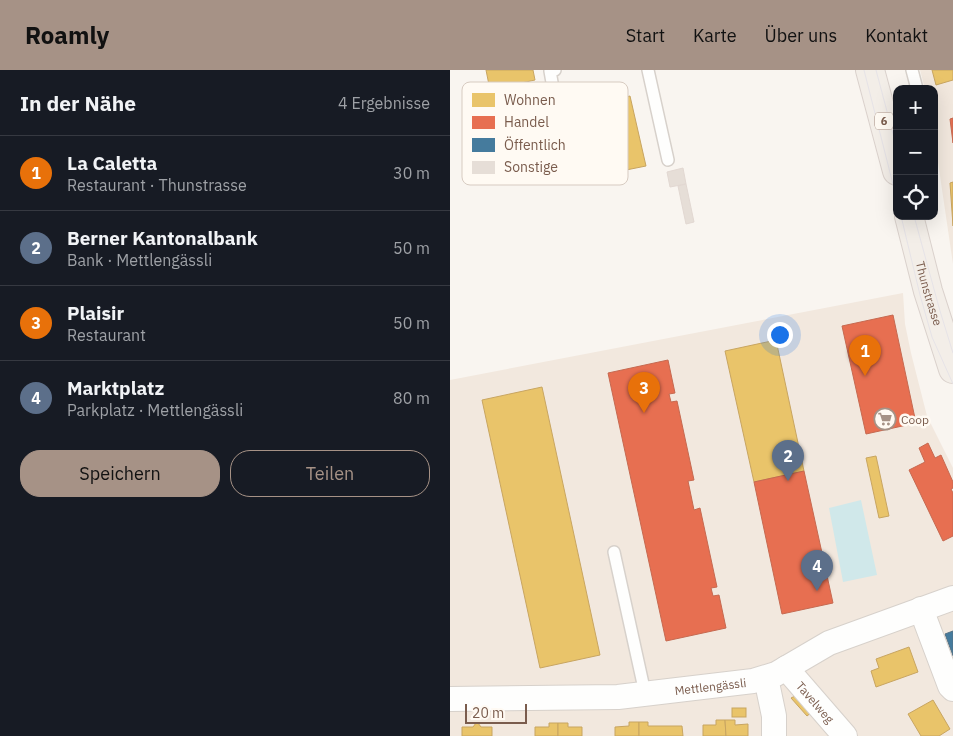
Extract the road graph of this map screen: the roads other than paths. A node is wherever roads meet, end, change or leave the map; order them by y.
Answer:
1 (555, 70) edge
2 (648, 70) edge
3 (870, 70) edge
4 (912, 70) edge
5 (552, 82) edge
6 (916, 85) edge
7 (893, 156) edge
8 (668, 160) dead end
9 (910, 220) edge
10 (953, 369) edge
11 (614, 552) dead end
12 (953, 598) edge
13 (921, 610) junction
14 (776, 673) junction
15 (953, 689) edge
16 (645, 693) junction
17 (450, 699) edge
18 (774, 736) edge
19 (844, 736) edge

1 - 5 lane
2 - 8 lane
3 - 7 main road, 6
4 - 6 lane
9 - 10 main road, Thunstrasse
11 - 16 lane
12 - 13 street, Mettlengässli
13 - 14 street, Mettlengässli
13 - 15 street
14 - 16 street, Mettlengässli
14 - 18 street
14 - 19 street, Tavelweg
16 - 17 street, Mettlengässli

